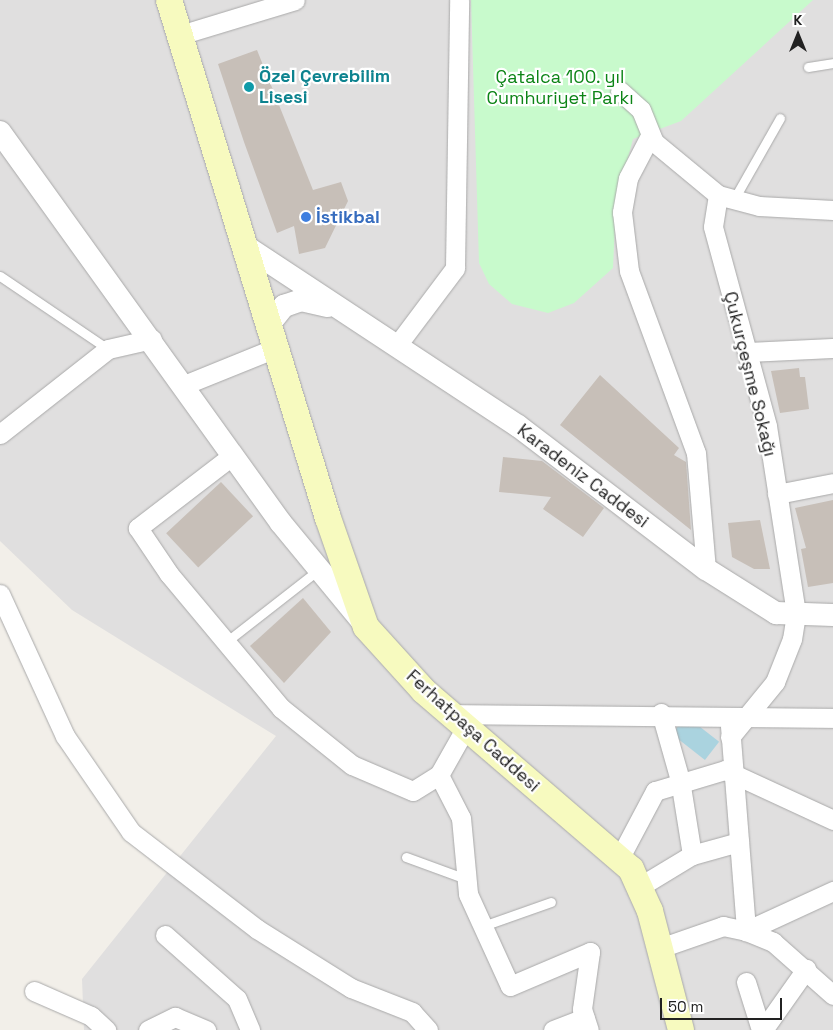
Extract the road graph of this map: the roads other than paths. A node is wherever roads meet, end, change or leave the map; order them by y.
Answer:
1 (169, 0) edge
2 (296, 0) edge
3 (459, 0) edge
4 (180, 35) junction
5 (833, 63) edge
6 (808, 67) dead end
7 (620, 90) dead end
8 (780, 118) dead end
9 (0, 132) edge
10 (650, 136) junction
11 (726, 197) junction
12 (833, 210) edge
13 (242, 244) junction
14 (0, 276) edge
15 (340, 310) junction
16 (271, 322) junction
17 (152, 339) junction
18 (398, 344) junction
19 (278, 347) junction
20 (833, 348) edge
21 (108, 349) junction
22 (747, 352) junction
23 (184, 385) junction
24 (0, 434) edge
25 (233, 455) junction
26 (833, 483) edge
27 (778, 494) junction
28 (319, 570) junction
29 (706, 570) junction
30 (0, 594) edge
31 (796, 614) junction
32 (833, 616) edge
33 (366, 627) junction
34 (226, 642) junction
35 (661, 714) junction
36 (730, 715) junction
37 (750, 715) junction
38 (833, 718) edge
39 (459, 721) junction
40 (730, 737) junction
41 (730, 772) junction
42 (439, 775) junction
43 (680, 780) junction
44 (833, 820) edge
45 (739, 842) junction
46 (692, 855) junction
47 (406, 857) dead end
48 (619, 859) junction
49 (468, 880) junction
50 (639, 887) junction
51 (833, 891) edge
52 (551, 902) dead end
53 (483, 926) junction
54 (746, 931) junction
55 (165, 935) dead end
56 (660, 948) junction
57 (806, 969) junction
58 (746, 982) dead end
59 (34, 991) dead end
60 (833, 995) edge
61 (587, 1024) edge
62 (155, 1028) edge
63 (106, 1030) edge
64 (206, 1030) edge
65 (250, 1030) edge
66 (428, 1030) edge
67 (553, 1030) edge
68 (681, 1030) edge
69 (762, 1030) edge

1 - 4 main road, Ferhatpaşa Caddesi
2 - 4 street
3 - 18 street
4 - 13 main road, Ferhatpaşa Caddesi
5 - 6 lane
7 - 10 street
8 - 11 lane
9 - 17 street
10 - 11 street
10 - 29 street
11 - 12 street
11 - 22 street, Çukurçeşme Sokağı
13 - 15 street, Karadeniz Caddesi
13 - 16 main road, Ferhatpaşa Caddesi
14 - 21 lane
15 - 16 street, Karadeniz Caddesi
15 - 18 street, Karadeniz Caddesi
16 - 19 main road, Ferhatpaşa Caddesi
17 - 21 street
17 - 23 street
18 - 29 street, Karadeniz Caddesi
19 - 23 street
19 - 33 main road, Ferhatpaşa Caddesi
20 - 22 street
21 - 24 street
22 - 27 street, Çukurçeşme Sokağı
23 - 25 street
25 - 28 street
25 - 34 street
26 - 27 street
27 - 31 street, Çukurçeşme Sokağı
28 - 33 street
28 - 34 lane
29 - 31 street, Karadeniz Caddesi
30 - 66 street
31 - 32 street, Karadeniz Caddesi
31 - 37 street, Çukurçeşme Sokağı
33 - 39 main road, Ferhatpaşa Caddesi
34 - 42 street
35 - 36 street
35 - 39 street
35 - 43 street
36 - 37 street
36 - 40 street
37 - 38 street
37 - 40 street, Çukurçeşme Sokağı
39 - 42 street
39 - 48 main road, Ferhatpaşa Caddesi
40 - 41 street
41 - 43 street
41 - 44 street
41 - 45 street
42 - 49 street
43 - 46 street
43 - 48 street
45 - 46 street
45 - 54 street
46 - 50 street
47 - 49 lane
48 - 50 main road, Ferhatpaşa Caddesi
49 - 53 street
50 - 56 main road, Ferhatpaşa Caddesi
51 - 54 street
52 - 53 lane
53 - 61 street
54 - 56 street
54 - 57 street
55 - 65 street
56 - 68 main road, Ferhatpaşa Caddesi
57 - 60 street
57 - 69 street
58 - 69 street
59 - 63 street
61 - 67 street
62 - 64 street

